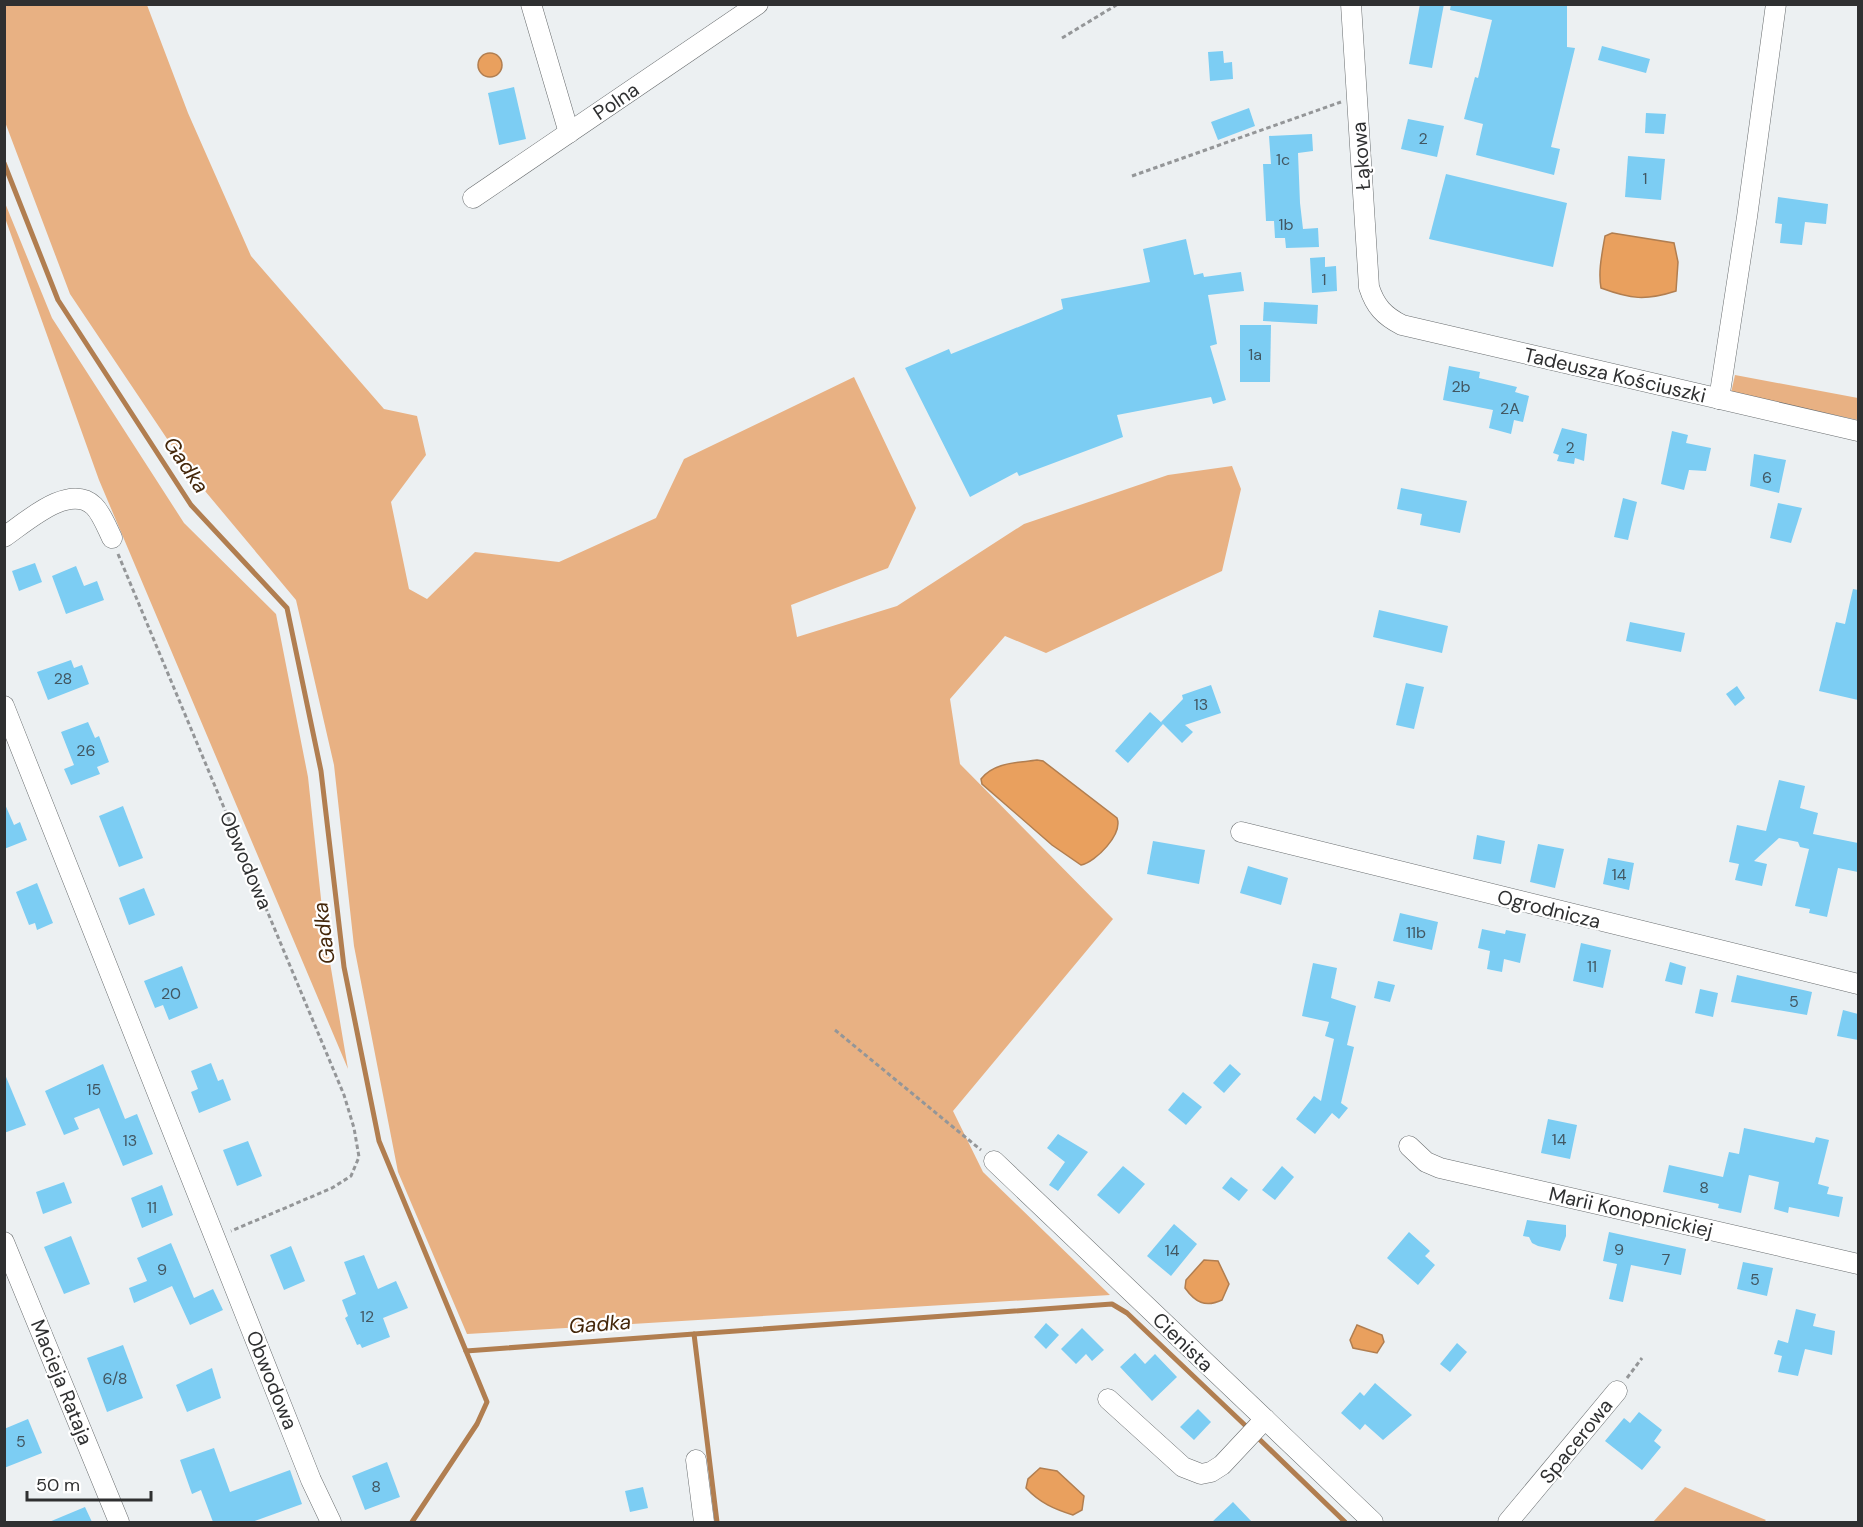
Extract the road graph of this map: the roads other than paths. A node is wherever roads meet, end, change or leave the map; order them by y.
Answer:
1 (531, 4) edge
2 (758, 4) edge
3 (1351, 4) edge
4 (1776, 4) edge
5 (569, 133) junction
6 (473, 198) dead end
7 (1377, 306) joint
8 (1719, 399) junction
9 (1858, 431) edge
10 (4, 537) edge
11 (112, 538) road end
12 (4, 706) edge
13 (1241, 832) dead end
14 (1858, 984) edge
15 (1409, 1146) dead end
16 (994, 1161) road end
17 (4, 1242) edge
18 (1858, 1264) edge
19 (1617, 1391) road end
20 (1108, 1399) dead end
21 (1265, 1419) junction
22 (696, 1460) dead end
23 (119, 1522) edge
24 (331, 1522) edge
25 (704, 1522) edge
26 (1372, 1522) edge
27 (1508, 1522) edge

1 - 5 street
2 - 5 street, Polna
3 - 7 street, Łąkowa
4 - 8 street
5 - 6 street, Polna
7 - 8 street, Tadeusza Kościuszki
8 - 9 street, Tadeusza Kościuszki
10 - 11 street
12 - 24 street, Obwodowa
13 - 14 street, Ogrodnicza
15 - 18 street, Marii Konopnickiej
16 - 21 street, Cienista
17 - 23 street, Macieja Rataja
19 - 27 street, Spacerowa
20 - 21 street
21 - 26 street, Cienista
22 - 25 street

